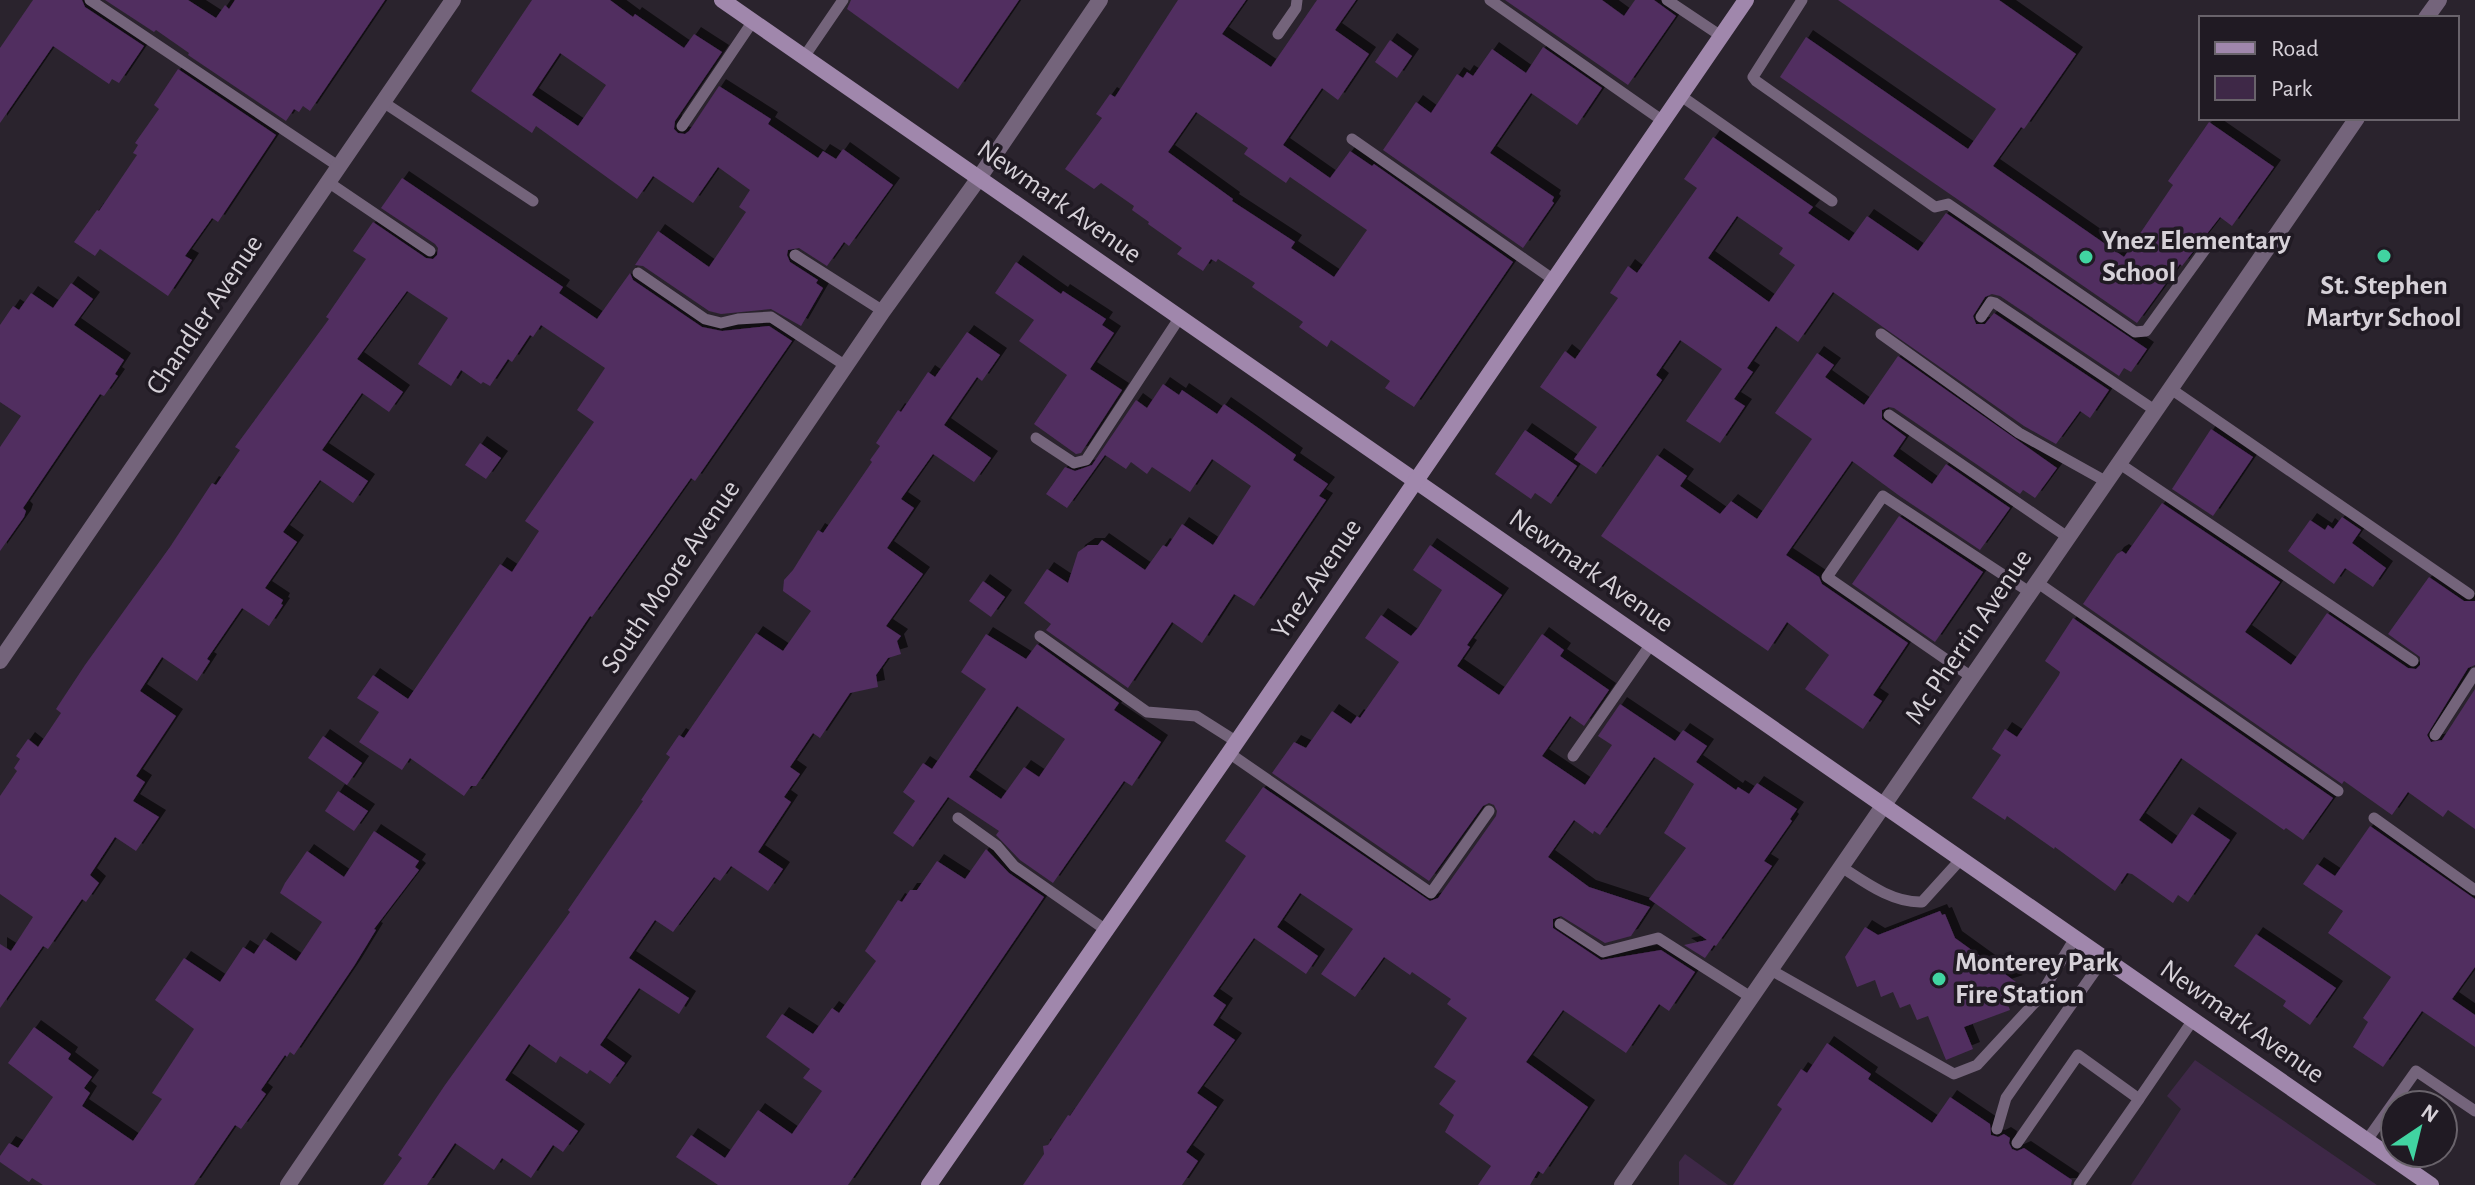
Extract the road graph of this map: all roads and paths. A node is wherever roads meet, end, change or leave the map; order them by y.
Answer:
1 (90, 0) edge
2 (453, 0) edge
3 (722, 0) edge
4 (843, 0) edge
5 (1100, 0) edge
6 (1297, 0) edge
7 (1490, 0) edge
8 (1667, 0) edge
9 (1746, 0) edge
10 (1802, 0) edge
11 (753, 21) junction
12 (1278, 34) dead end
13 (1721, 36) junction
14 (804, 57) junction
15 (1681, 96) junction
16 (383, 102) junction
17 (2356, 120) edge
18 (1663, 121) junction
19 (682, 126) dead end
20 (1352, 139) dead end
21 (338, 166) junction
22 (979, 178) junction
23 (328, 182) junction
24 (533, 201) dead end
25 (1832, 201) dead end
26 (2209, 244) dead end
27 (430, 251) dead end
28 (795, 255) dead end
29 (638, 273) dead end
30 (1554, 280) junction
31 (883, 311) junction
32 (1180, 317) junction
33 (1981, 317) dead end
34 (1881, 334) dead end
35 (846, 366) junction
36 (2171, 389) junction
37 (2156, 411) junction
38 (1889, 415) dead end
39 (1036, 438) dead end
40 (2120, 464) junction
41 (1414, 481) junction
42 (2107, 482) junction
43 (2069, 538) junction
44 (2035, 588) junction
45 (2469, 594) dead end
46 (1040, 636) dead end
47 (1651, 644) junction
48 (0, 661) edge
49 (2413, 661) dead end
50 (2475, 673) edge
51 (1973, 678) junction
52 (2435, 735) dead end
53 (1233, 748) junction
54 (1573, 756) dead end
55 (2338, 791) dead end
56 (1885, 806) junction
57 (1489, 811) dead end
58 (958, 818) dead end
59 (2374, 818) dead end
60 (1961, 859) junction
61 (1843, 868) junction
62 (2475, 890) edge
63 (1560, 924) dead end
64 (1106, 930) junction
65 (2075, 938) junction
66 (2104, 958) junction
67 (1771, 970) junction
68 (1752, 998) junction
69 (2193, 1020) junction
70 (2139, 1099) junction
71 (2475, 1111) edge
72 (1997, 1129) dead end
73 (2367, 1140) junction
74 (2017, 1143) dead end
75 (288, 1185) edge
76 (929, 1185) edge
77 (1622, 1185) edge
78 (2079, 1185) edge
79 (2431, 1185) edge

1 - 21 lane
2 - 16 street, Chandler Avenue
3 - 11 street, Newmark Avenue
4 - 14 lane
5 - 22 street, South Moore Avenue
6 - 12 lane
7 - 18 lane
8 - 13 lane
9 - 13 street, Ynez Avenue
10 - 26 lane
11 - 14 street, Newmark Avenue
11 - 19 lane
13 - 15 street, Ynez Avenue
14 - 22 street, Newmark Avenue
15 - 18 street, Ynez Avenue
15 - 25 lane
16 - 21 street, Chandler Avenue
16 - 24 lane
17 - 36 street, Mc Pherrin Avenue
18 - 30 street, Ynez Avenue
20 - 30 lane
21 - 23 street, Chandler Avenue
22 - 31 street, South Moore Avenue
22 - 32 street, Newmark Avenue
23 - 27 lane
23 - 48 street, Chandler Avenue
28 - 31 lane
29 - 35 lane
30 - 41 street, Ynez Avenue
31 - 35 street, South Moore Avenue
32 - 39 lane
32 - 41 street, Newmark Avenue
33 - 37 lane
34 - 42 lane
35 - 75 street, South Moore Avenue
36 - 37 street, Mc Pherrin Avenue
36 - 45 lane
37 - 40 street, Mc Pherrin Avenue
38 - 43 lane
40 - 42 street, Mc Pherrin Avenue
40 - 49 lane
41 - 47 street, Newmark Avenue
41 - 53 street, Ynez Avenue
42 - 43 street, Mc Pherrin Avenue
43 - 44 street, Mc Pherrin Avenue
44 - 51 street, Mc Pherrin Avenue
44 - 51 lane
44 - 55 lane
46 - 53 lane
47 - 54 lane
47 - 56 street, Newmark Avenue
50 - 52 lane
51 - 56 street, Mc Pherrin Avenue
53 - 57 lane
53 - 64 street, Ynez Avenue
56 - 60 street, Newmark Avenue
56 - 61 street, Mc Pherrin Avenue
58 - 64 lane
59 - 62 lane
60 - 61 lane
60 - 65 street, Newmark Avenue
61 - 67 street, Mc Pherrin Avenue
63 - 68 lane
64 - 76 street, Ynez Avenue
65 - 66 street, Newmark Avenue
65 - 67 lane
66 - 69 street, Newmark Avenue
66 - 72 lane
67 - 68 street, Mc Pherrin Avenue
68 - 77 street, Mc Pherrin Avenue
69 - 70 lane
69 - 73 street, Newmark Avenue
70 - 74 lane
70 - 78 lane
71 - 73 lane
73 - 79 street, Newmark Avenue

